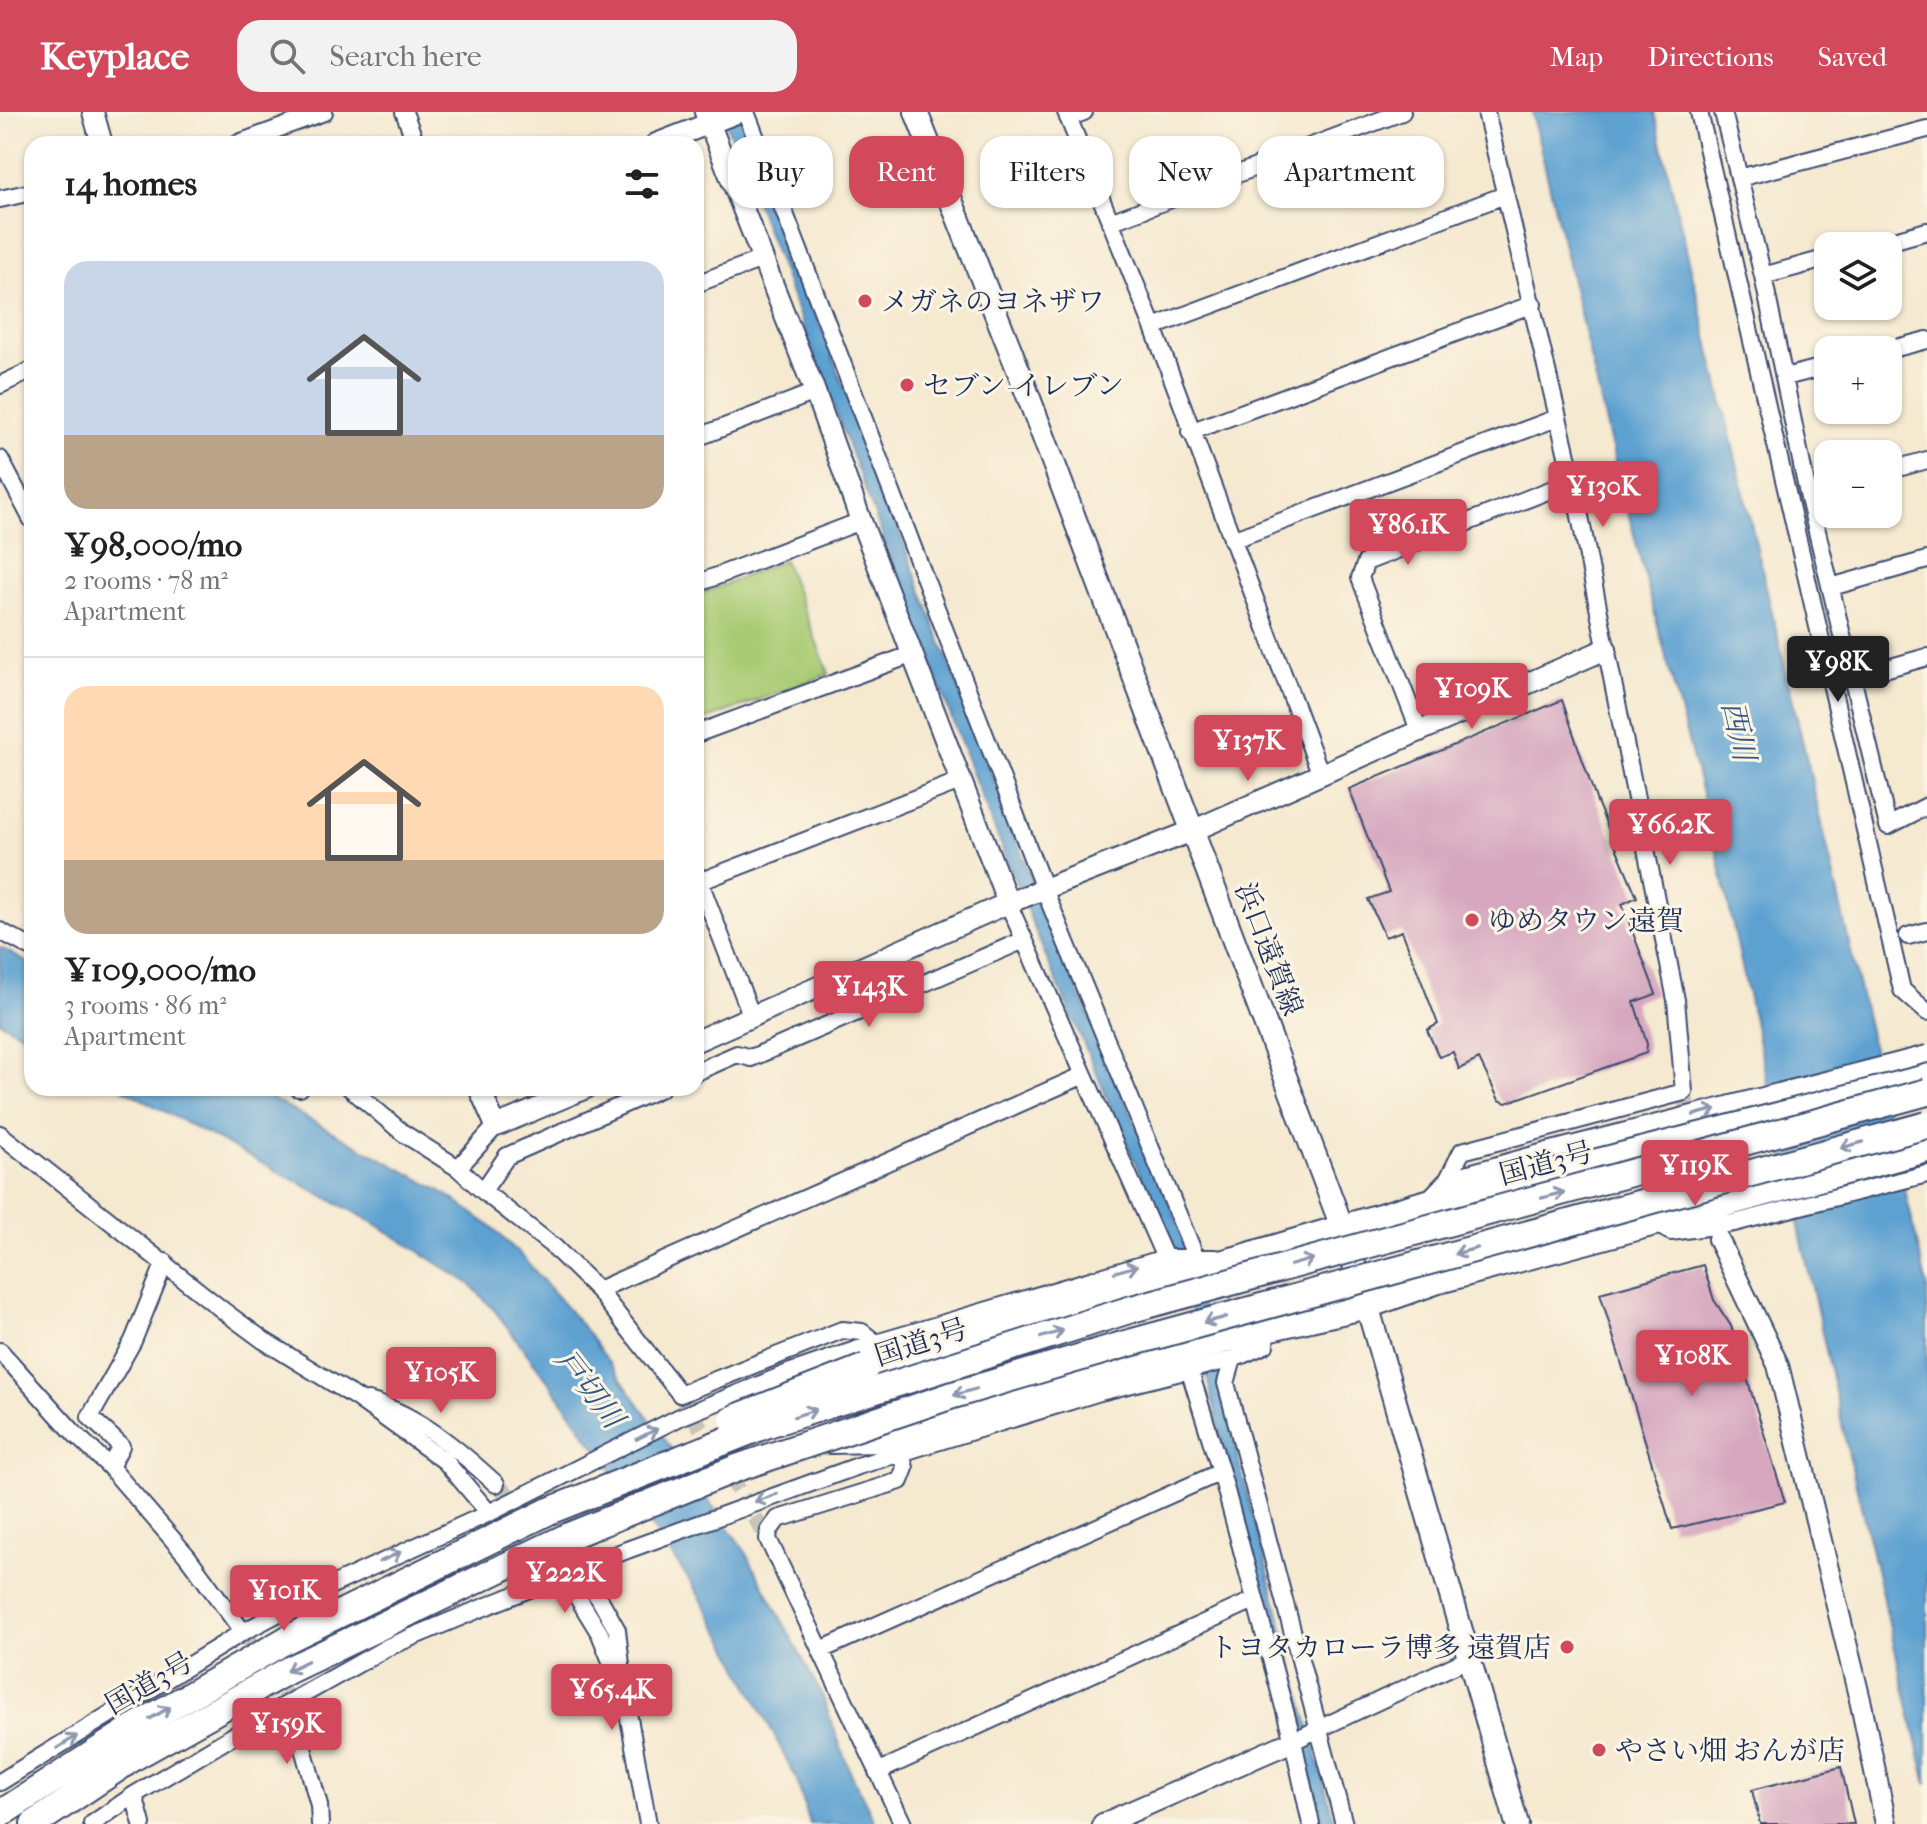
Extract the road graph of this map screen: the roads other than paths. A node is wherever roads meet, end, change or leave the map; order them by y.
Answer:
1 (93, 112) edge
2 (324, 112) edge
3 (404, 112) edge
4 (739, 112) edge
5 (746, 112) edge
6 (916, 112) edge
7 (1402, 112) edge
8 (1486, 112) edge
9 (1699, 112) edge
10 (1723, 112) edge
11 (1072, 114) edge
12 (707, 118) edge
13 (1927, 129) edge
14 (100, 136) edge
15 (258, 136) edge
16 (413, 136) edge
17 (672, 136) edge
18 (1739, 178) junction
19 (24, 194) edge
20 (1505, 195) junction
21 (0, 199) edge
22 (1110, 222) junction
23 (1927, 231) edge
24 (1902, 238) edge
25 (762, 259) junction
26 (1814, 262) edge
27 (1763, 276) junction
28 (704, 281) edge
29 (1533, 304) junction
30 (1153, 327) junction
31 (1927, 340) edge
32 (1902, 346) edge
33 (1814, 370) edge
34 (24, 374) edge
35 (1785, 377) junction
36 (0, 385) edge
37 (815, 392) junction
38 (1557, 418) junction
39 (1190, 432) junction
40 (704, 435) edge
41 (0, 459) edge
42 (1927, 460) edge
43 (1902, 467) edge
44 (1573, 481) junction
45 (1814, 492) edge
46 (1808, 494) junction
47 (24, 505) edge
48 (861, 521) junction
49 (1232, 540) junction
50 (1927, 560) edge
51 (704, 581) edge
52 (1831, 587) junction
53 (1606, 649) junction
54 (913, 654) junction
55 (1927, 657) edge
56 (1852, 678) junction
57 (1419, 730) junction
58 (704, 731) edge
59 (1321, 775) junction
60 (960, 781) junction
61 (1927, 806) edge
62 (1192, 831) junction
63 (704, 876) edge
64 (1044, 889) junction
65 (704, 897) edge
66 (1008, 903) junction
67 (0, 931) edge
68 (1927, 931) edge
69 (1908, 936) dead end
70 (1024, 940) junction
71 (24, 944) edge
72 (1927, 1012) edge
73 (752, 1017) junction
74 (704, 1038) edge
75 (1927, 1054) edge
76 (704, 1068) edge
77 (1084, 1075) junction
78 (1927, 1076) edge
79 (1927, 1092) edge
80 (359, 1096) edge
81 (483, 1096) edge
82 (567, 1096) edge
83 (643, 1096) edge
84 (1927, 1125) edge
85 (496, 1126) junction
86 (0, 1134) edge
87 (1927, 1149) edge
88 (458, 1168) junction
89 (1927, 1174) edge
90 (1448, 1179) junction
91 (483, 1191) junction
92 (1424, 1204) junction
93 (1731, 1212) junction
94 (1342, 1227) junction
95 (1718, 1239) dead end
96 (1165, 1258) junction
97 (1196, 1258) junction
98 (1239, 1259) junction
99 (165, 1262) junction
100 (598, 1290) junction
101 (1367, 1305) junction
102 (1266, 1328) junction
103 (876, 1343) junction
104 (0, 1351) edge
105 (1233, 1359) junction
106 (1189, 1369) junction
107 (357, 1398) junction
108 (821, 1440) junction
109 (891, 1446) junction
110 (110, 1467) junction
111 (1221, 1472) junction
112 (496, 1484) tunnel mouth
113 (557, 1508) junction
114 (489, 1513) junction
115 (572, 1574) junction
116 (1254, 1600) junction
117 (243, 1632) junction
118 (821, 1650) junction
119 (1470, 1658) junction
120 (290, 1702) junction
121 (1320, 1729) junction
122 (1293, 1741) junction
123 (877, 1772) junction
124 (0, 1782) edge
125 (134, 1795) junction
126 (0, 1814) edge
127 (34, 1824) edge
128 (92, 1824) edge
129 (142, 1824) edge
130 (320, 1824) edge
131 (648, 1824) edge
132 (903, 1824) edge
133 (1103, 1824) edge
134 (1311, 1824) edge
135 (1344, 1824) edge
136 (1517, 1824) edge
137 (1886, 1824) edge

1 - 14 street
2 - 15 street
3 - 16 street
4 - 12 street
5 - 64 street
6 - 62 main road, 浜口遠賀線
7 - 22 street
8 - 20 street
9 - 72 street
10 - 18 street
11 - 22 street
12 - 17 street
12 - 25 street
13 - 18 street
18 - 27 street
19 - 21 street
20 - 29 street
20 - 30 street
22 - 30 street
23 - 24 street
25 - 28 street
25 - 37 street
26 - 27 street
27 - 35 street
29 - 38 street
29 - 39 street
30 - 39 street
31 - 32 street
33 - 35 street
34 - 36 street
35 - 46 street
37 - 40 street
37 - 48 street
38 - 44 street
38 - 49 street
39 - 49 street
41 - 47 street
42 - 43 street
44 - 53 street
44 - 57 street
45 - 46 street
46 - 52 street
48 - 51 street
48 - 54 street
49 - 59 street
50 - 52 street
52 - 56 street
53 - 57 street
53 - 90 street
54 - 58 street
54 - 60 street
55 - 56 street
56 - 61 street
57 - 59 street
59 - 62 street
60 - 63 street
60 - 66 street
62 - 64 street
62 - 94 main road, 浜口遠賀線
64 - 66 street
64 - 97 street
65 - 73 street
66 - 70 street
66 - 73 street
67 - 71 street
68 - 69 street
70 - 76 street
70 - 77 street
73 - 74 street
90 -> 75 street, bridge
77 - 96 street
77 - 100 street
78 - 92 highway
113 -> 79 highway, 国道3号, bridge
80 - 88 street
81 - 85 street
82 - 85 street
83 - 91 street
84 -> 108 highway, 国道3号, bridge
85 - 88 street
86 - 99 street
87 - 93 highway
88 - 91 street
89 - 93 street
90 - 92 street
91 - 100 street
92 - 94 highway
93 - 101 highway
94 - 98 highway
94 - 101 main road, 浜口遠賀線
95 - 137 street
96 - 97 street
103 -> 96 street
97 - 98 street
98 - 113 highway, bridge
99 - 107 street
99 - 110 street
100 - 103 street
101 - 102 highway
101 - 119 main road, 浜口遠賀線
102 - 105 street
102 - 109 highway
114 -> 103 street
104 - 110 street
105 - 106 street
105 - 121 street
106 - 109 street
106 - 111 street
107 - 112 street
107 - 114 street
108 - 109 highway
108 -> 127 highway, 国道3号, bridge
109 -> 115 street
109 - 118 street
110 - 117 street
111 - 116 street
111 - 118 street
126 -> 113 highway, 国道3号
117 -> 114 street
115 - 120 street
115 - 131 street
116 - 122 street
116 - 123 street
124 -> 117 street
118 - 123 street
119 - 121 street
119 - 136 main road, 浜口遠賀線
120 - 125 street
120 - 130 street
121 - 122 street
121 - 135 street
122 - 133 street
122 - 134 street
123 - 132 street
125 - 128 street
125 - 129 street

